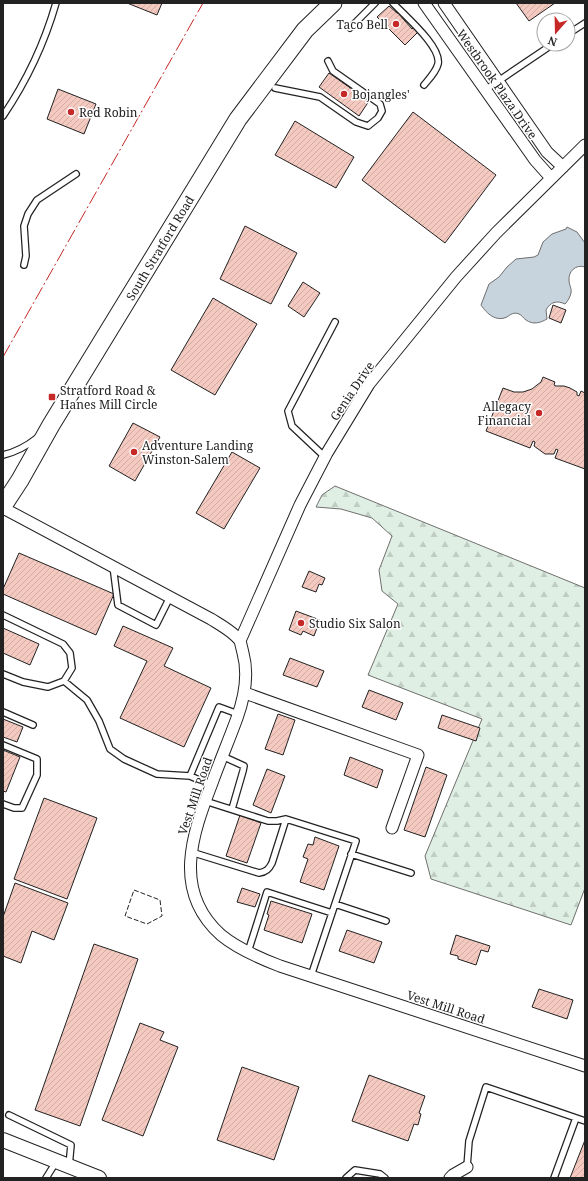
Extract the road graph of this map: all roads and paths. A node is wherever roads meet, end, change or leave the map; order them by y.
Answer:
1 (56, 3) edge
2 (333, 3) edge
3 (375, 3) edge
4 (393, 3) edge
5 (424, 3) edge
6 (444, 3) edge
7 (585, 23) edge
8 (350, 28) dead end
9 (576, 29) edge
10 (541, 52) edge
11 (328, 61) dead end
12 (497, 81) junction
13 (424, 85) dead end
14 (275, 88) dead end
15 (484, 90) junction
16 (3, 116) edge
17 (585, 145) edge
18 (557, 173) junction
19 (76, 174) dead end
20 (24, 265) dead end
21 (335, 322) dead end
22 (51, 425) junction
23 (3, 455) edge
24 (325, 457) junction
25 (3, 507) edge
26 (112, 566) junction
27 (170, 597) junction
28 (3, 615) edge
29 (240, 641) junction
30 (3, 674) edge
31 (64, 681) junction
32 (245, 693) junction
33 (3, 712) edge
34 (238, 714) junction
35 (33, 725) dead end
36 (3, 745) edge
37 (222, 756) junction
38 (190, 776) junction
39 (211, 785) junction
40 (205, 801) junction
41 (3, 804) edge
42 (232, 809) junction
43 (286, 819) junction
44 (392, 828) dead end
45 (190, 851) junction
46 (351, 854) junction
47 (412, 873) dead end
48 (335, 904) junction
49 (332, 913) junction
50 (386, 921) dead end
51 (248, 952) junction
52 (311, 976) junction
53 (585, 1066) edge
54 (9, 1116) dead end
55 (576, 1118) junction
56 (585, 1121) edge
57 (3, 1140) edge
58 (63, 1164) junction
59 (467, 1167) joint
60 (84, 1175) edge
61 (46, 1178) edge
62 (99, 1178) edge
63 (346, 1178) edge
64 (385, 1178) edge
65 (450, 1178) edge
66 (554, 1178) edge

1 - 16 lane
2 - 22 main road, South Stratford Road
3 - 8 lane
4 - 13 lane
5 - 15 street, Westbrook Plaza Drive
6 - 12 street, Westbrook Plaza Drive
7 - 9 lane
10 - 12 lane
11 - 14 lane
12 - 15 lane
12 - 18 street, Westbrook Plaza Drive
15 - 18 street, Westbrook Plaza Drive
17 - 18 street
18 - 24 street, Genia Drive
19 - 20 lane
21 - 24 lane
22 - 23 lane
22 - 25 main road, South Stratford Road
24 - 29 street, Genia Drive
25 - 26 street
26 - 27 street
26 - 27 lane
27 - 29 street
28 - 31 lane
29 - 32 street, Vest Mill Road
30 - 31 lane
31 - 38 lane
32 - 34 street, Vest Mill Road
32 - 44 street
33 - 35 lane
34 - 37 street, Vest Mill Road
34 - 38 lane
36 - 41 lane
37 - 39 street, Vest Mill Road
37 - 42 lane
38 - 39 lane
39 - 40 street, Vest Mill Road
40 - 42 lane
40 - 45 street, Vest Mill Road
42 - 43 lane
43 - 45 lane
43 - 46 lane
45 - 51 street, Vest Mill Road
46 - 47 lane
46 - 48 lane
48 - 49 lane
48 - 50 lane
49 - 51 lane
49 - 52 lane
51 - 52 street, Vest Mill Road
52 - 53 street, Vest Mill Road
54 - 58 lane
55 - 56 lane
55 - 59 lane
55 - 66 lane
57 - 58 street
58 - 60 street
58 - 61 lane
59 - 65 street
60 - 62 street
63 - 64 lane

